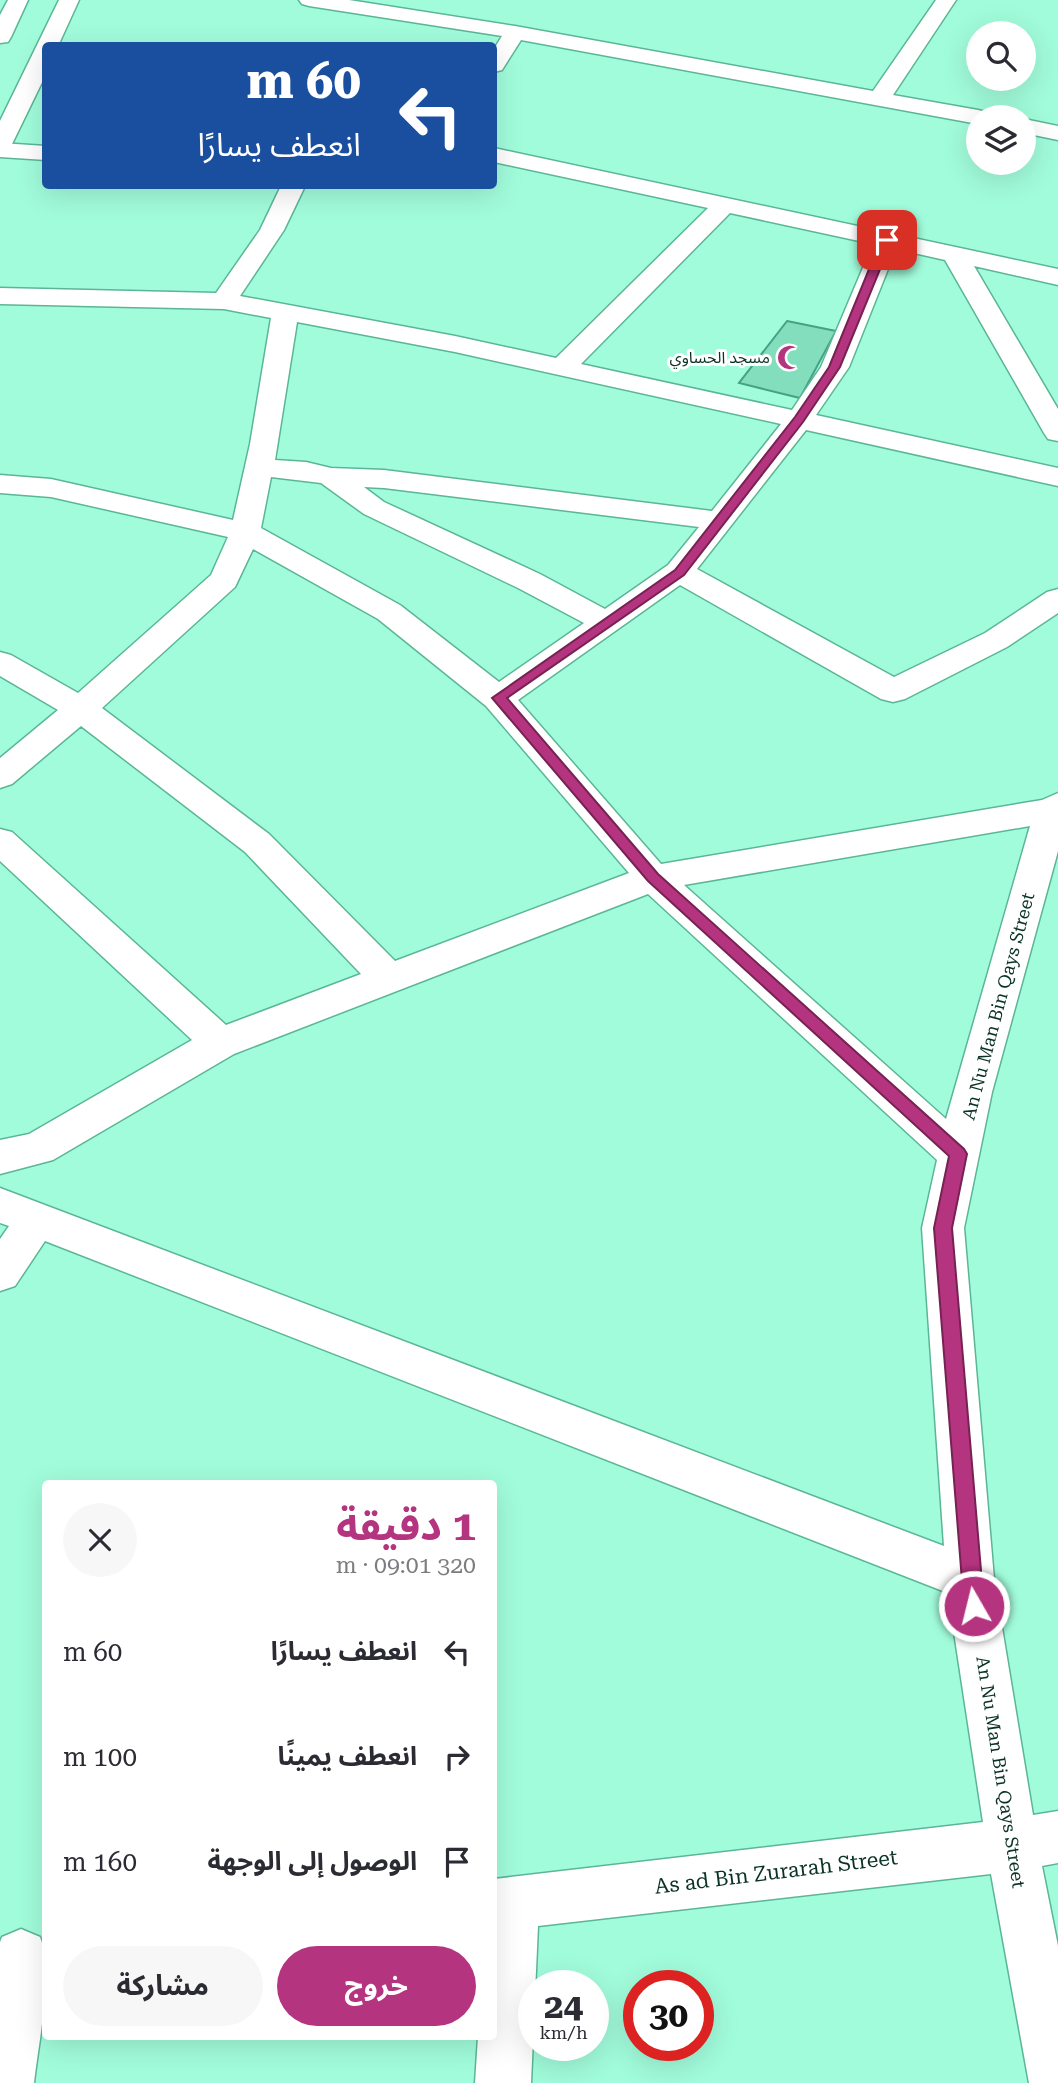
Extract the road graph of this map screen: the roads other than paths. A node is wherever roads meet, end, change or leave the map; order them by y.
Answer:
1 (18, 0) edge
2 (69, 0) edge
3 (309, 0) edge
4 (946, 0) edge
5 (515, 32) junction
6 (0, 37) edge
7 (49, 42) edge
8 (497, 60) edge
9 (40, 74) edge
10 (879, 98) junction
11 (966, 115) edge
12 (1036, 128) edge
13 (1058, 133) edge
14 (0, 144) edge
15 (0, 150) edge
16 (42, 153) edge
17 (497, 156) edge
18 (292, 189) edge
19 (724, 206) junction
20 (887, 240) junction
21 (955, 255) junction
22 (1058, 277) edge
23 (0, 296) edge
24 (224, 301) junction
25 (285, 312) junction
26 (561, 368) junction
27 (799, 420) junction
28 (1058, 433) edge
29 (259, 468) junction
30 (331, 477) junction
31 (1058, 477) edge
32 (0, 484) edge
33 (719, 521) junction
34 (244, 532) junction
35 (679, 572) junction
36 (1058, 599) edge
37 (607, 623) junction
38 (0, 662) edge
39 (498, 698) junction
40 (81, 709) junction
41 (0, 776) edge
42 (1055, 807) edge
43 (0, 841) edge
44 (1047, 873) edge
45 (653, 878) junction
46 (389, 979) junction
47 (220, 1043) junction
48 (958, 1154) junction
49 (0, 1157) edge
50 (19, 1212) edge
51 (0, 1273) edge
52 (970, 1579) junction
53 (1035, 1841) edge
54 (503, 1904) edge
55 (22, 1956) edge
56 (6, 2083) edge
57 (503, 2083) edge
58 (1057, 2083) edge

1 - 6 main road
2 - 7 main road
3 - 5 main road
4 - 10 main road
5 - 8 main road
5 - 10 main road
9 - 14 main road
10 - 11 main road
12 - 13 main road
15 - 16 main road
17 - 19 main road
18 - 24 main road
19 - 20 main road
19 - 26 main road
20 - 21 main road
20 - 27 main road
21 - 22 main road
21 - 28 main road
23 - 24 main road
24 - 25 main road
25 - 26 main road
25 - 29 main road
26 - 27 main road
27 - 31 main road
27 - 33 main road
29 - 30 main road
29 - 34 main road
30 - 33 main road
30 - 37 main road
32 - 34 main road
33 - 35 main road
34 - 39 main road
34 - 40 main road
35 - 36 main road
35 - 37 main road
37 - 39 main road
38 - 40 main road
39 - 45 main road
40 - 41 main road
40 - 46 main road
42 - 44 main road, An Nu Man Bin Qays Street
42 - 45 main road
43 - 47 main road
44 - 48 main road, An Nu Man Bin Qays Street
45 - 46 main road
45 - 48 main road
46 - 47 main road
47 - 49 main road
48 - 52 main road, An Nu Man Bin Qays Street
50 - 51 main road
50 - 52 main road
52 - 53 main road, An Nu Man Bin Qays Street
53 - 54 main road, As ad Bin Zurarah Street
53 - 58 main road, An Nu Man Bin Qays Street
54 - 57 main road
55 - 56 main road

